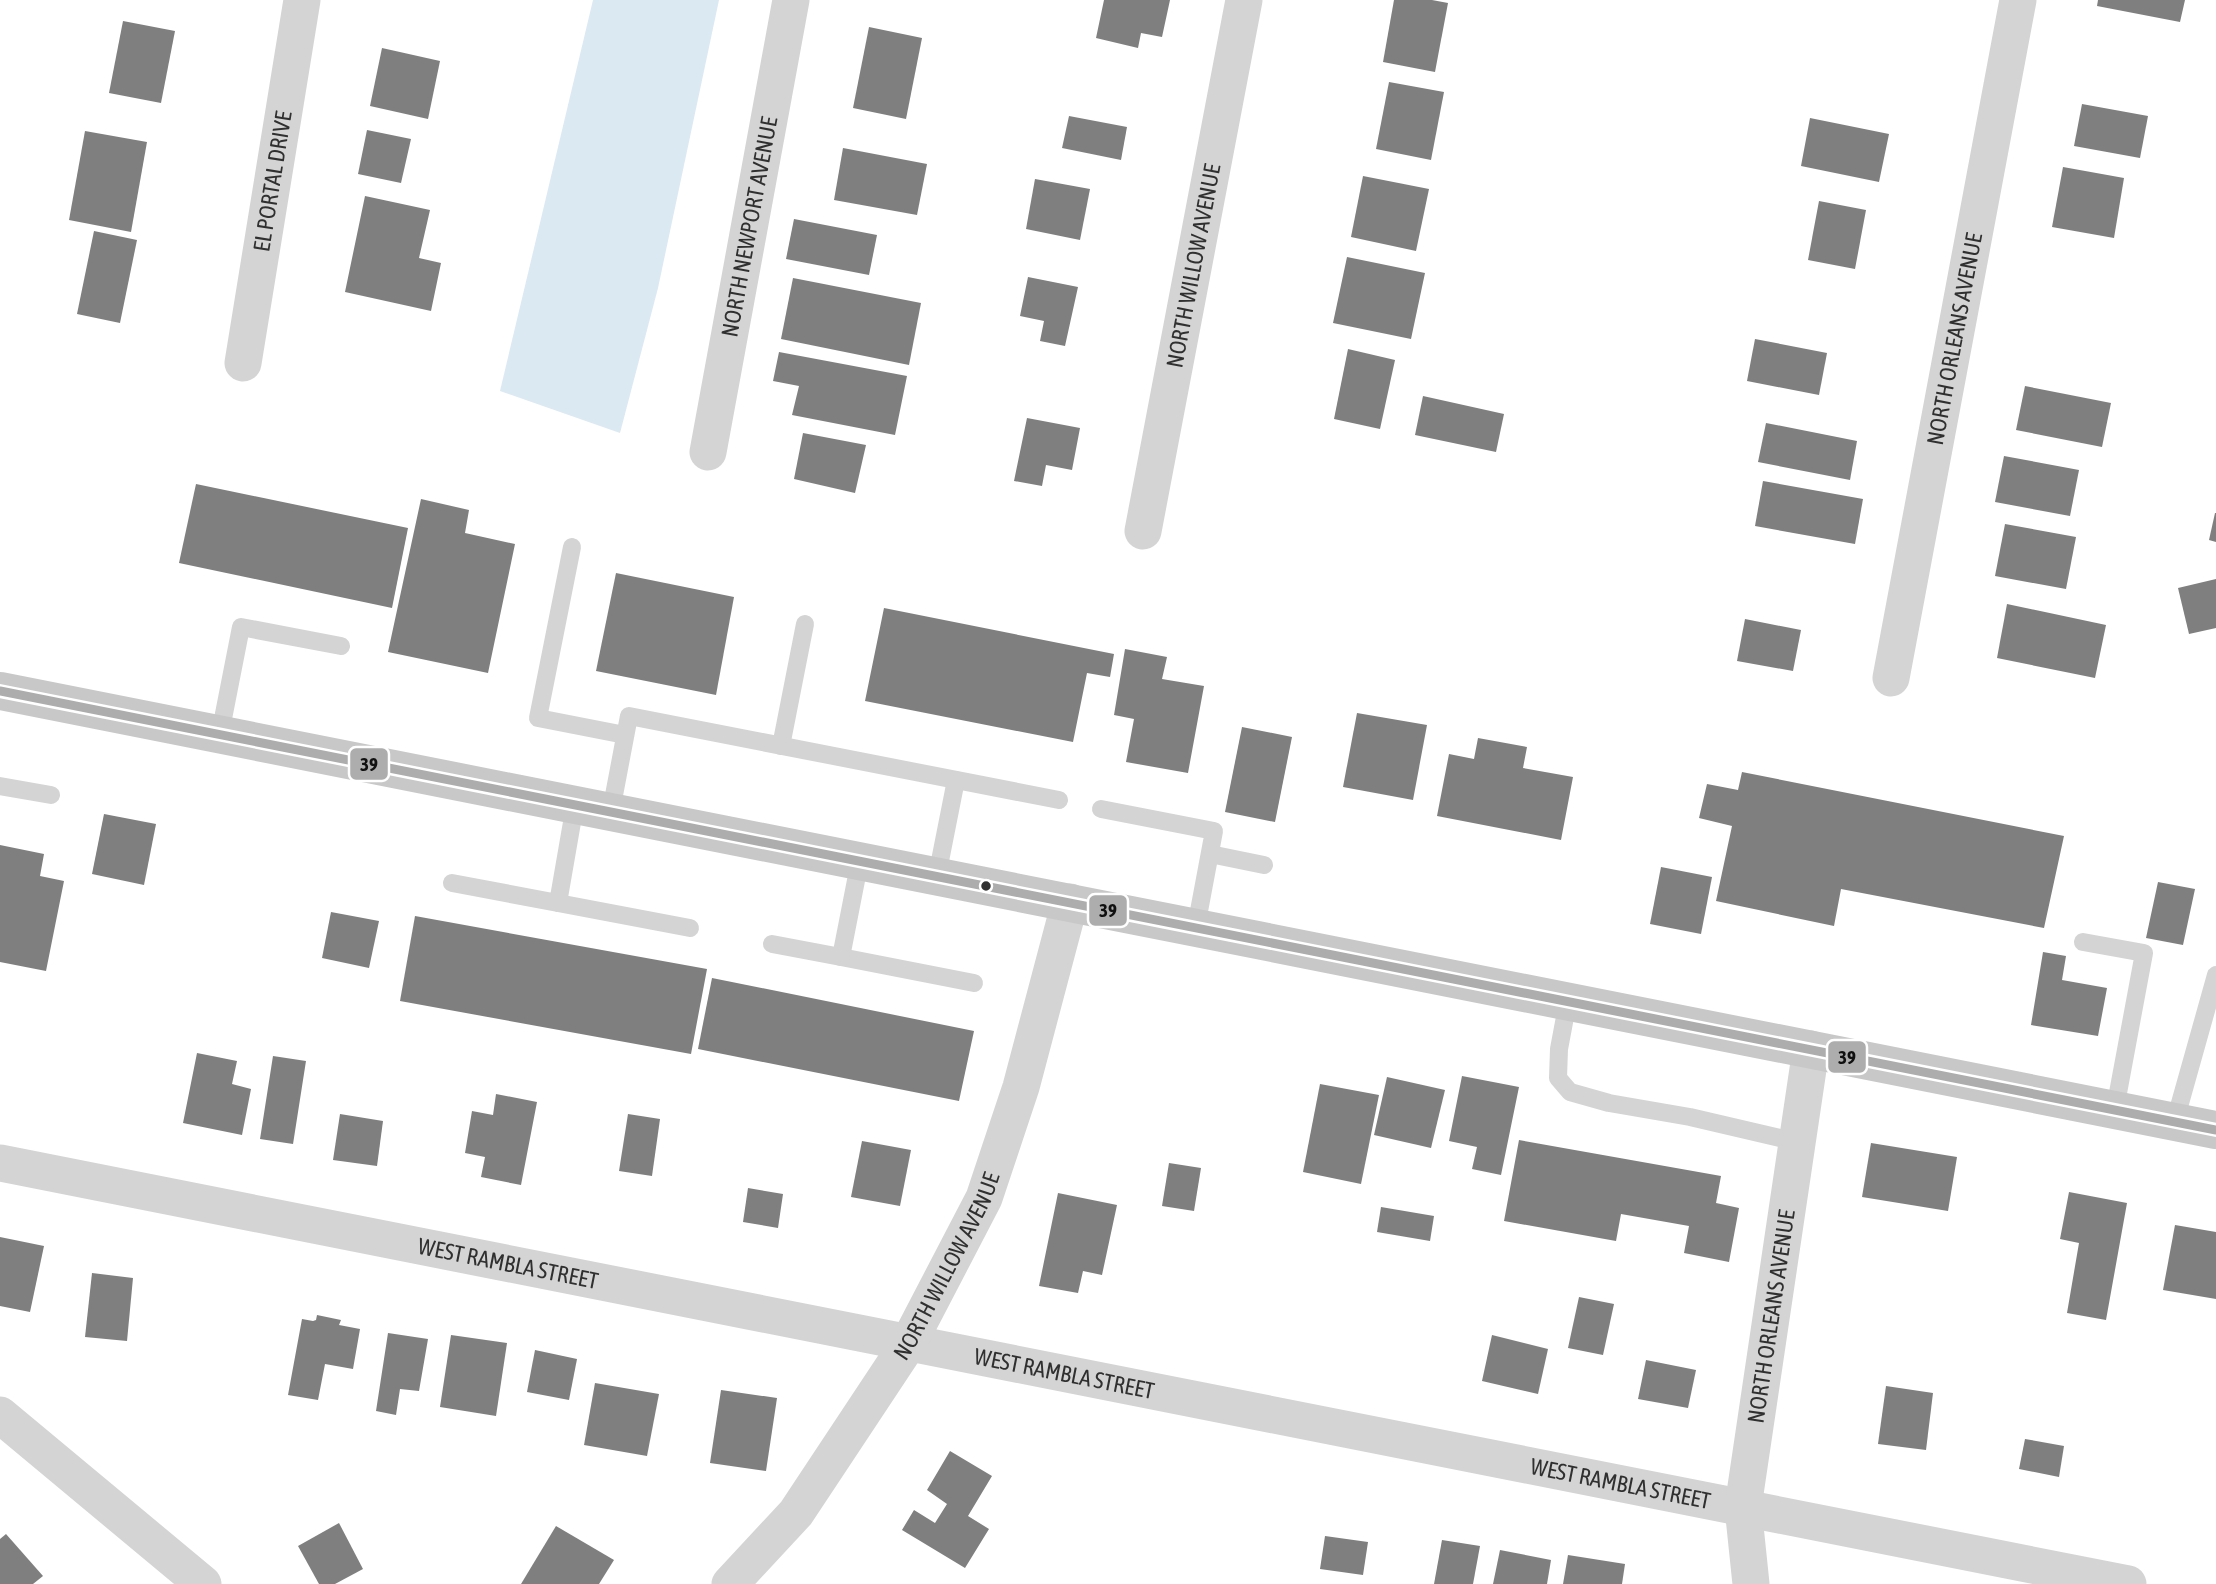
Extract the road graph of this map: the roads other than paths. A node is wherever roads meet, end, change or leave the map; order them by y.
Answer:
1 (302, 0) edge
2 (792, 0) edge
3 (1244, 0) edge
4 (2018, 0) edge
5 (243, 363) dead end
6 (708, 452) dead end
7 (1143, 531) dead end
8 (572, 547) dead end
9 (805, 624) dead end
10 (341, 646) dead end
11 (1891, 678) dead end
12 (0, 691) edge
13 (220, 734) junction
14 (625, 735) junction
15 (781, 746) junction
16 (956, 780) junction
17 (0, 786) edge
18 (51, 796) dead end
19 (1059, 800) dead end
20 (593, 808) junction
21 (1101, 809) dead end
22 (1210, 854) junction
23 (860, 860) junction
24 (1264, 865) dead end
25 (937, 876) junction
26 (453, 883) dead end
27 (1070, 902) junction
28 (558, 903) junction
29 (1196, 927) junction
30 (690, 928) dead end
31 (2084, 942) dead end
32 (772, 944) dead end
33 (841, 957) junction
34 (2216, 975) edge
35 (974, 983) dead end
36 (1568, 1001) junction
37 (2209, 1023) edge
38 (1811, 1049) junction
39 (2115, 1109) junction
40 (2175, 1121) junction
41 (2216, 1129) edge
42 (1797, 1142) junction
43 (0, 1163) edge
44 (908, 1344) junction
45 (0, 1415) edge
46 (1743, 1507) junction
47 (203, 1584) edge
48 (730, 1584) edge
49 (1751, 1584) edge
50 (2128, 1584) edge

1 - 5 street, EL PORTAL DRIVE
2 - 6 street, NORTH NEWPORT AVENUE
3 - 7 street, NORTH WILLOW AVENUE
4 - 11 street, NORTH ORLEANS AVENUE
8 - 14 lane
9 - 15 lane
10 - 13 lane
12 - 13 main road
13 - 20 main road
14 - 15 lane
14 - 20 lane
15 - 16 lane
16 - 19 lane
16 - 25 lane
17 - 18 lane
20 - 23 main road
20 - 28 lane
21 - 22 lane
22 - 24 lane
22 - 29 lane
23 - 25 main road
23 - 33 lane
25 - 27 main road
26 - 28 lane
27 - 29 main road
27 - 44 street, NORTH WILLOW AVENUE
28 - 30 lane
29 - 36 main road
31 - 39 lane
32 - 33 lane
33 - 35 lane
34 - 37 lane
36 - 38 main road
36 - 42 lane
37 - 40 lane
38 - 39 main road
38 - 42 street, NORTH ORLEANS AVENUE
39 - 40 main road
40 - 41 main road
42 - 46 street, NORTH ORLEANS AVENUE
43 - 44 street, WEST RAMBLA STREET
44 - 46 street, WEST RAMBLA STREET
44 - 48 street, NORTH WILLOW AVENUE
45 - 47 street
46 - 49 street, NORTH ORLEANS AVENUE
46 - 50 street, WEST RAMBLA STREET

